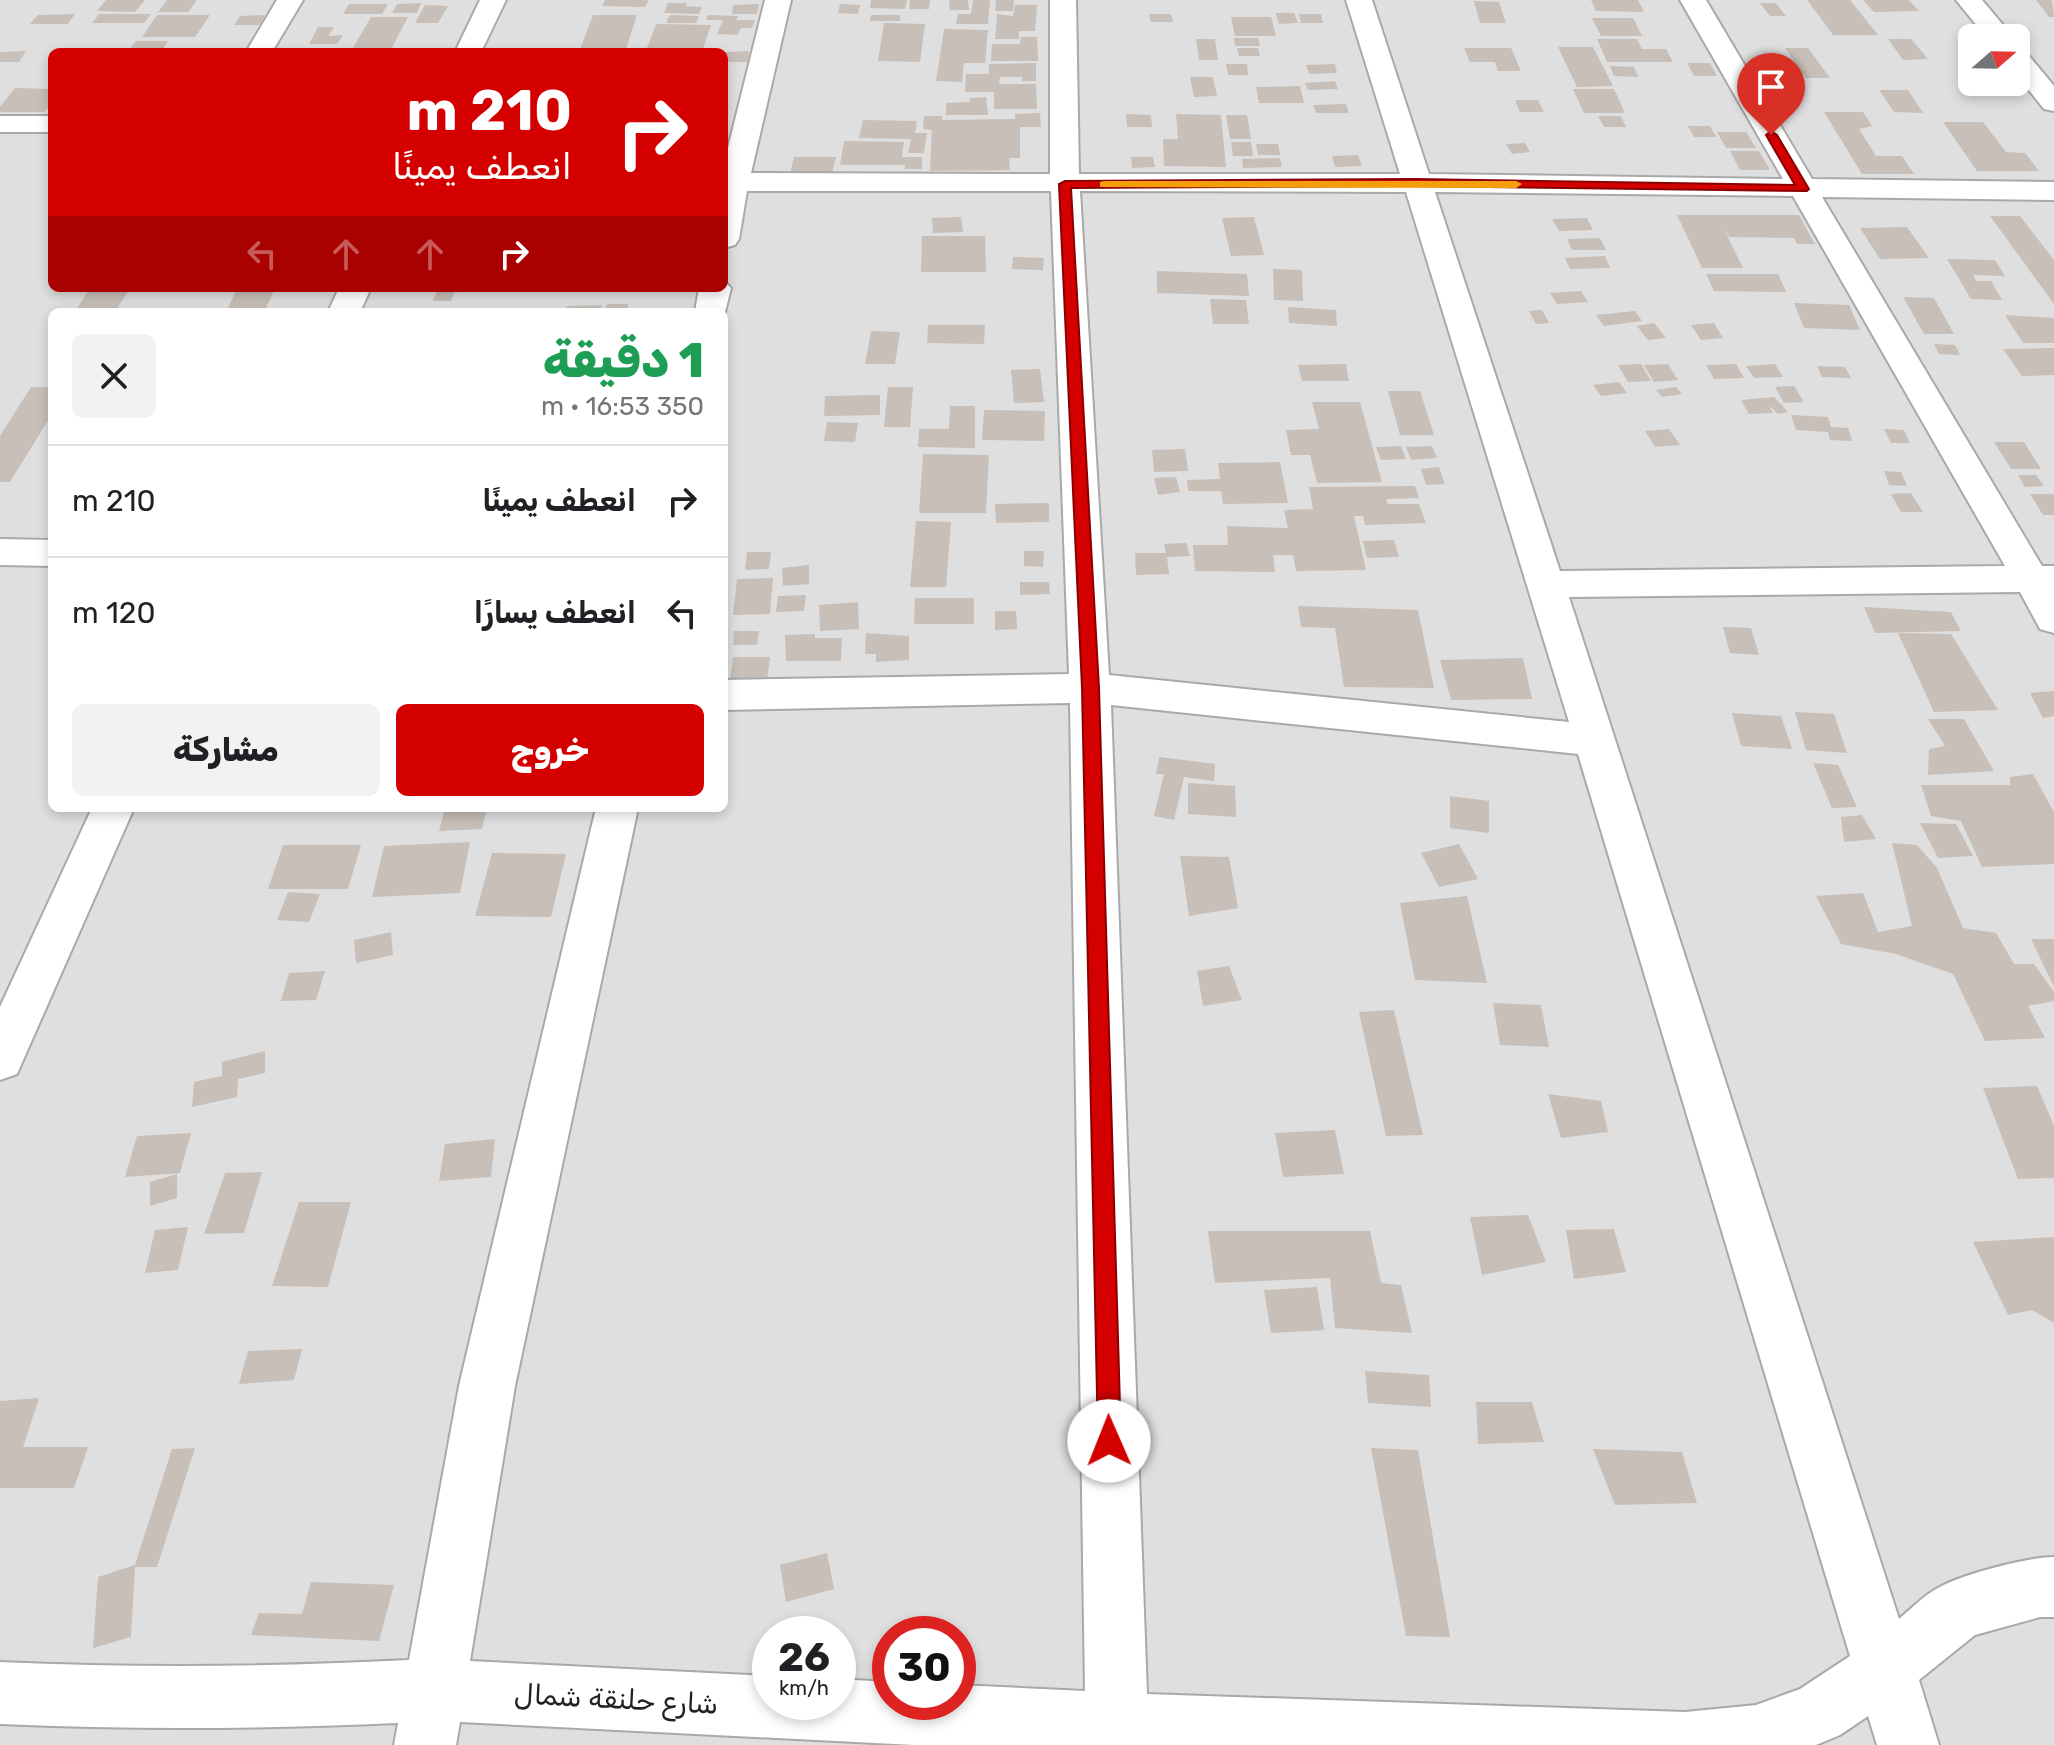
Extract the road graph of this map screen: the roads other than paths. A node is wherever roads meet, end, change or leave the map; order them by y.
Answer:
1 (290, 0) edge
2 (493, 0) edge
3 (778, 0) edge
4 (1063, 0) edge
5 (1359, 0) edge
6 (1693, 0) edge
7 (1969, 0) edge
8 (1989, 24) edge
9 (261, 48) edge
10 (470, 48) edge
11 (2030, 74) edge
12 (2054, 103) edge
13 (0, 124) edge
14 (48, 124) edge
15 (729, 182) edge
16 (1415, 183) junction
17 (1065, 184) junction
18 (1803, 189) junction
19 (2054, 191) edge
20 (0, 552) edge
21 (48, 553) edge
22 (2042, 579) edge
23 (1546, 584) junction
24 (2054, 619) edge
25 (1090, 688) junction
26 (728, 695) edge
27 (1595, 740) junction
28 (111, 812) edge
29 (616, 812) edge
30 (0, 1059) edge
31 (2054, 1587) edge
32 (1884, 1669) junction
33 (0, 1693) edge
34 (431, 1717) edge
35 (1117, 1734) edge
36 (1908, 1745) edge

1 - 9 street
2 - 10 street
3 - 15 street
4 - 17 street
5 - 16 street
6 - 18 street
7 - 8 street
11 - 12 street
13 - 14 street
15 - 17 street
16 - 17 street
16 - 18 street
16 - 23 street
17 - 25 street
18 - 19 street
18 - 22 street
20 - 21 street
22 - 23 street
22 - 24 street
23 - 27 street
25 - 26 street
25 - 27 street
25 - 35 street
27 - 32 street
28 - 30 street
29 - 34 street
31 - 32 street, شارع حلنقة شمال
32 - 35 street, شارع حلنقة شمال
32 - 36 street
33 - 34 street, شارع حلنقة شمال
34 - 35 street, شارع حلنقة شمال

